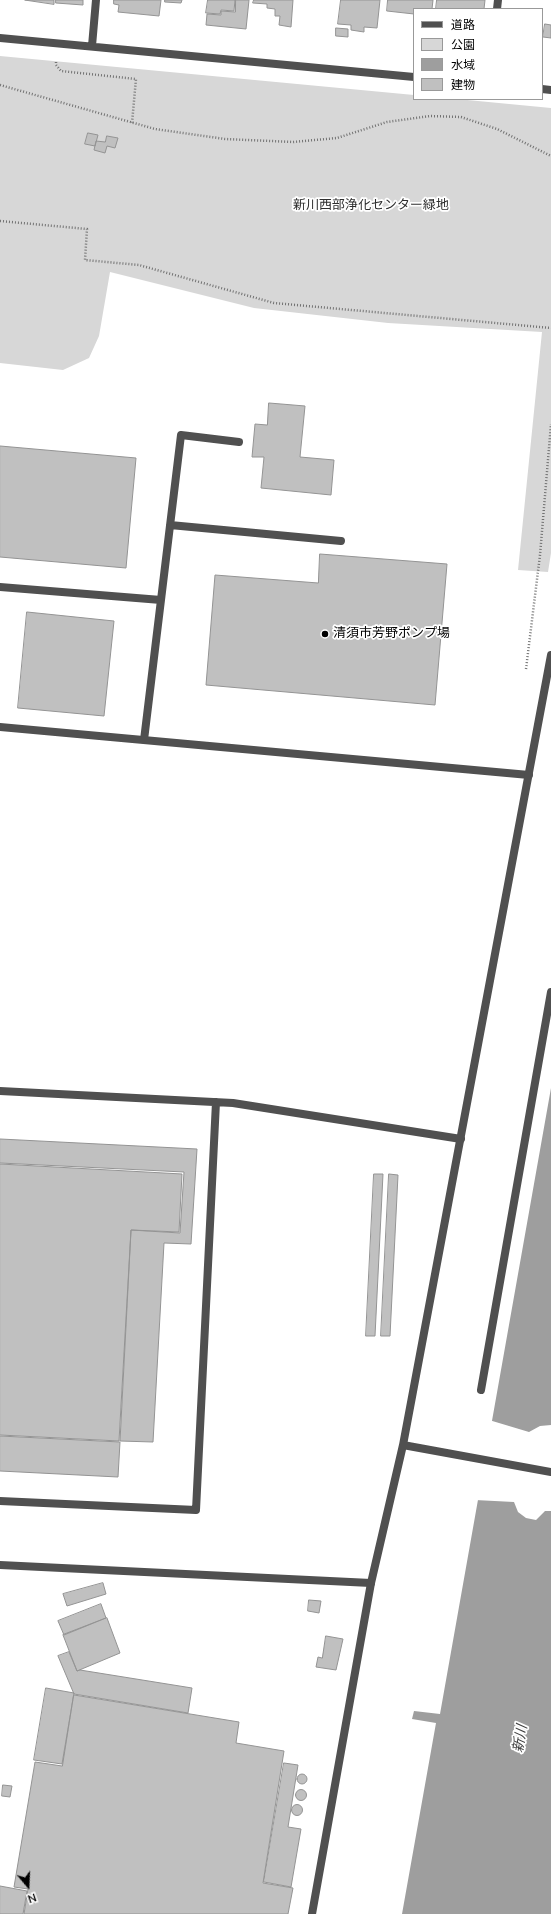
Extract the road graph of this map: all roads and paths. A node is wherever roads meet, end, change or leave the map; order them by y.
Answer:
1 (96, 0) edge
2 (0, 38) edge
3 (58, 43) junction
4 (92, 46) junction
5 (413, 77) edge
6 (0, 85) edge
7 (132, 123) junction
8 (551, 156) edge
9 (0, 221) edge
10 (551, 328) edge
11 (551, 424) edge
12 (239, 442) dead end
13 (170, 525) junction
14 (341, 541) dead end
15 (0, 587) edge
16 (161, 600) junction
17 (551, 655) edge
18 (526, 670) dead end
19 (0, 727) edge
20 (144, 740) junction
21 (529, 775) junction
22 (551, 992) edge
23 (0, 1091) edge
24 (216, 1102) junction
25 (461, 1139) junction
26 (481, 1390) dead end
27 (402, 1445) junction
28 (551, 1472) edge
29 (0, 1501) edge
30 (0, 1565) edge
31 (371, 1583) junction
32 (312, 1914) edge

1 - 4 street
2 - 3 street
3 - 4 street
3 - 7 path
4 - 5 street
6 - 7 path
7 - 8 path
9 - 10 path
11 - 18 path
12 - 13 street
13 - 14 street
13 - 16 street
15 - 16 street
16 - 20 street
17 - 21 street
19 - 20 street
20 - 21 street
21 - 25 street
22 - 26 street
23 - 24 street
24 - 25 street
24 - 29 street
25 - 27 street
27 - 28 street
27 - 31 street
30 - 31 street
31 - 32 street

